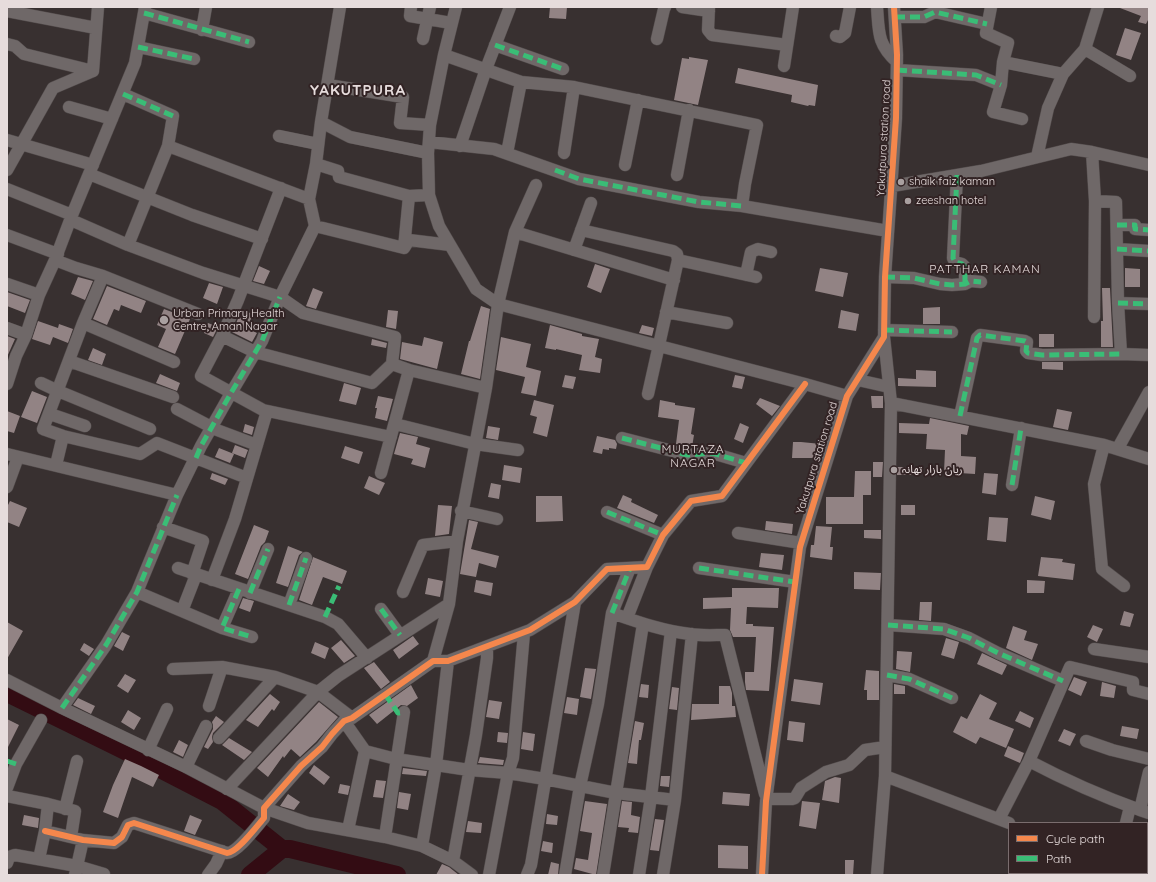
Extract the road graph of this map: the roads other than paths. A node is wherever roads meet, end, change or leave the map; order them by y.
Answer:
1 (98, 7) edge
2 (206, 7) edge
3 (340, 7) edge
4 (411, 7) edge
5 (456, 7) edge
6 (510, 7) edge
7 (666, 7) edge
8 (682, 7) edge
9 (793, 7) edge
10 (850, 7) edge
11 (877, 7) edge
12 (991, 7) edge
13 (1098, 7) edge
14 (709, 9) edge
15 (145, 10) edge
16 (7, 11) edge
17 (894, 12) edge
18 (429, 13) edge
19 (451, 23) junction
20 (987, 24) junction
21 (96, 28) junction
22 (202, 30) junction
23 (836, 36) dead end
24 (423, 39) dead end
25 (657, 39) dead end
26 (249, 42) dead end
27 (7, 44) edge
28 (495, 45) junction
29 (787, 45) junction
30 (138, 47) junction
31 (1085, 49) junction
32 (444, 55) junction
33 (194, 59) dead end
34 (1003, 62) junction
35 (784, 66) dead end
36 (897, 66) junction
37 (486, 69) junction
38 (563, 69) dead end
39 (93, 71) junction
40 (1063, 74) junction
41 (1130, 76) dead end
42 (521, 82) junction
43 (328, 85) junction
44 (1000, 85) junction
45 (574, 87) junction
46 (122, 94) junction
47 (638, 100) junction
48 (69, 107) dead end
49 (689, 110) junction
50 (112, 119) junction
51 (1022, 119) dead end
52 (321, 122) junction
53 (430, 125) junction
54 (279, 136) dead end
55 (7, 140) edge
56 (21, 143) junction
57 (318, 144) junction
58 (168, 146) junction
59 (460, 146) junction
60 (429, 148) junction
61 (1092, 152) junction
62 (507, 153) junction
63 (564, 153) dead end
64 (1037, 157) junction
65 (316, 164) junction
66 (625, 164) dead end
67 (1149, 165) edge
68 (7, 170) edge
69 (91, 170) junction
70 (677, 175) dead end
71 (957, 175) junction
72 (536, 185) dead end
73 (892, 186) junction
74 (281, 188) junction
75 (7, 189) edge
76 (430, 194) junction
77 (409, 196) junction
78 (146, 198) junction
79 (309, 199) junction
80 (1095, 201) junction
81 (591, 203) dead end
82 (742, 206) junction
83 (72, 217) junction
84 (1117, 225) junction
85 (315, 226) junction
86 (581, 230) junction
87 (1149, 230) edge
88 (888, 231) junction
89 (515, 232) junction
90 (7, 235) edge
91 (262, 239) junction
92 (128, 245) junction
93 (450, 245) junction
94 (404, 248) junction
95 (1117, 249) junction
96 (574, 250) junction
97 (1149, 251) edge
98 (771, 252) dead end
99 (56, 257) junction
100 (678, 260) junction
101 (103, 276) junction
102 (885, 277) junction
103 (674, 280) junction
104 (981, 282) dead end
105 (7, 284) edge
106 (965, 284) junction
107 (244, 286) junction
108 (39, 295) junction
109 (280, 297) junction
110 (498, 304) junction
111 (1118, 304) junction
112 (1149, 304) edge
113 (666, 312) junction
114 (198, 314) dead end
115 (1094, 317) dead end
116 (727, 323) dead end
117 (83, 324) junction
118 (7, 328) edge
119 (952, 332) dead end
120 (884, 334) junction
121 (26, 335) junction
122 (222, 336) junction
123 (658, 346) junction
124 (255, 352) junction
125 (1121, 354) junction
126 (12, 355) edge
127 (1149, 355) edge
128 (69, 361) junction
129 (174, 362) dead end
130 (392, 364) junction
131 (410, 370) junction
132 (858, 380) junction
133 (41, 383) dead end
134 (7, 384) edge
135 (805, 384) junction
136 (889, 387) junction
137 (486, 388) junction
138 (58, 391) junction
139 (231, 393) junction
140 (648, 394) dead end
141 (847, 396) junction
142 (1147, 400) edge
143 (891, 402) junction
144 (267, 411) junction
145 (50, 414) junction
146 (960, 416) junction
147 (395, 424) junction
148 (85, 426) dead end
149 (211, 427) junction
150 (1021, 428) junction
151 (150, 429) dead end
152 (63, 436) junction
153 (391, 437) junction
154 (622, 438) dead end
155 (475, 444) junction
156 (257, 445) junction
157 (1104, 445) junction
158 (1118, 448) junction
159 (518, 450) dead end
160 (13, 456) edge
161 (196, 458) junction
162 (1149, 458) edge
163 (746, 462) junction
164 (56, 465) junction
165 (382, 473) dead end
166 (247, 478) junction
167 (1012, 485) dead end
168 (7, 487) edge
169 (177, 495) junction
170 (462, 511) junction
171 (607, 512) dead end
172 (497, 519) dead end
173 (164, 527) junction
174 (738, 532) dead end
175 (663, 535) junction
176 (457, 541) junction
177 (801, 543) junction
178 (268, 549) dead end
179 (306, 558) dead end
180 (647, 567) junction
181 (178, 568) dead end
182 (630, 568) junction
183 (699, 568) dead end
184 (194, 574) junction
185 (212, 580) junction
186 (795, 582) junction
187 (1124, 586) dead end
188 (245, 591) junction
189 (137, 592) junction
190 (403, 592) dead end
191 (575, 602) junction
192 (449, 604) junction
193 (289, 605) junction
194 (381, 609) dead end
195 (182, 611) junction
196 (612, 613) junction
197 (627, 618) junction
198 (643, 624) junction
199 (888, 624) junction
200 (222, 628) junction
201 (671, 631) junction
202 (524, 633) junction
203 (692, 634) junction
204 (400, 636) junction
205 (252, 637) dead end
206 (487, 647) junction
207 (1094, 649) dead end
208 (1149, 657) edge
209 (366, 658) junction
210 (433, 661) junction
211 (448, 661) junction
212 (222, 667) junction
213 (173, 669) dead end
214 (886, 675) junction
215 (275, 677) junction
216 (7, 680) edge
217 (1064, 681) junction
218 (318, 692) junction
219 (1149, 694) edge
220 (952, 698) dead end
221 (208, 706) dead end
222 (62, 708) junction
223 (167, 709) dead end
224 (404, 712) dead end
225 (348, 719) junction
226 (41, 720) dead end
227 (206, 726) dead end
228 (219, 738) dead end
229 (1086, 741) dead end
230 (885, 747) junction
231 (148, 750) junction
232 (365, 751) junction
233 (396, 759) junction
234 (1149, 759) edge
235 (77, 761) dead end
236 (1029, 761) junction
237 (12, 763) edge
238 (436, 765) junction
239 (186, 767) junction
240 (469, 770) junction
241 (1149, 772) edge
242 (508, 773) junction
243 (885, 776) junction
244 (545, 778) junction
245 (580, 786) junction
246 (7, 788) edge
247 (227, 789) junction
248 (616, 793) junction
249 (7, 796) edge
250 (651, 797) junction
251 (675, 800) junction
252 (767, 800) junction
253 (48, 804) junction
254 (65, 809) junction
255 (1140, 810) edge
256 (264, 813) junction
257 (1004, 821) edge
258 (1127, 822) edge
259 (348, 830) junction
260 (45, 831) junction
261 (385, 836) junction
262 (71, 837) junction
263 (83, 840) junction
264 (422, 846) junction
265 (222, 851) junction
266 (39, 859) junction
267 (453, 861) junction
268 (7, 863) edge
269 (76, 871) edge
270 (104, 874) edge
271 (208, 875) edge
272 (472, 875) edge
273 (489, 875) edge
274 (527, 875) edge
275 (565, 875) edge
276 (604, 875) edge
277 (639, 875) edge
278 (663, 875) edge
279 (762, 875) edge
280 (877, 875) edge

1 - 21 street
2 - 22 street
3 - 43 street
4 - 18 street
5 - 19 street
6 - 28 street
7 - 25 street
8 - 14 street
9 - 29 street
10 - 23 street
11 - 36 street
12 - 20 street
13 - 31 street
14 - 29 street
15 - 22 street
15 - 30 street
16 - 21 street
17 - 20 street
17 - 36 street, Yakutpura station road
18 - 19 street
18 - 24 street
19 - 32 street
20 - 34 street
21 - 39 street
22 - 26 street
27 - 39 street
28 - 37 street
28 - 38 street
29 - 35 street
30 - 33 street
30 - 46 street
31 - 40 street
31 - 41 street
32 - 37 street
32 - 53 street
34 - 40 street
34 - 44 street
36 - 44 street
36 - 73 street, Yakutpura station road
37 - 42 street
37 - 59 street
39 - 56 street
40 - 64 street
42 - 45 street
42 - 62 street
43 - 52 street
43 - 53 street
44 - 51 street
45 - 47 street
45 - 63 street
46 - 50 street
46 - 58 street
47 - 49 street
47 - 66 street
48 - 50 street
49 - 70 street
49 - 82 street
50 - 69 street
52 - 57 street
52 - 60 street
53 - 60 street
54 - 57 street
55 - 56 street
56 - 68 street
56 - 69 street
57 - 65 street
58 - 74 street
58 - 78 street
59 - 60 street
59 - 62 street
60 - 76 street
61 - 64 street
61 - 67 street
61 - 80 street
62 - 82 street
64 - 71 street
65 - 77 street
65 - 79 street
69 - 78 street
69 - 83 street
71 - 73 street
71 - 106 street
72 - 89 street
73 - 88 street, Yakutpura station road
74 - 79 street
74 - 91 street
75 - 83 street
76 - 77 street
76 - 93 street
77 - 94 street
78 - 91 street
78 - 92 street
79 - 85 street
80 - 84 street
80 - 115 street
81 - 86 street
82 - 88 street
83 - 92 street
83 - 99 street
84 - 87 street
84 - 95 street
85 - 94 street
85 - 109 street
86 - 96 street
86 - 100 street
88 - 102 street, Yakutpura station road
89 - 96 street
89 - 110 street
90 - 99 street
91 - 107 street
92 - 107 street
93 - 94 street
93 - 110 street
95 - 97 street
95 - 111 street
96 - 103 street
98 - 100 street
99 - 101 street
99 - 108 street
100 - 103 street
101 - 114 street
101 - 117 street
102 - 106 street
102 - 120 street, Yakutpura station road
103 - 113 street
104 - 106 street
105 - 108 street
107 - 109 street
107 - 122 street
108 - 121 street
109 - 124 street
109 - 130 street
110 - 123 street
110 - 137 street
111 - 112 street
111 - 125 street
113 - 116 street
113 - 123 street
117 - 128 street
117 - 129 street
118 - 121 street
119 - 120 street
120 - 132 street, Yakutpura station road
120 - 136 street
121 - 126 street
122 - 124 street
122 - 139 street
123 - 135 street
123 - 140 street
124 - 130 street
124 - 139 street
125 - 127 street
125 - 146 street
126 - 134 street
128 - 138 street
128 - 149 street
130 - 131 street
131 - 137 street
131 - 147 street
132 - 136 street
132 - 141 street, Yakutpura station road
133 - 138 street
135 - 141 street
135 - 163 street
136 - 143 street
137 - 155 street
138 - 145 street
138 - 151 street
139 - 144 street
139 - 149 street
141 - 177 street, Yakutpura station road
142 - 158 street
143 - 146 street
143 - 199 street
144 - 153 street
144 - 156 street
145 - 148 street
145 - 152 street
146 - 150 street
147 - 153 street
147 - 155 street
149 - 156 street
149 - 161 street
150 - 157 street
150 - 167 street
152 - 161 street
152 - 164 street
153 - 165 street
154 - 163 street
155 - 159 street
155 - 170 street
156 - 166 street
157 - 158 street
157 - 187 street
158 - 162 street
160 - 164 street
160 - 168 street
161 - 166 street
161 - 169 street
163 - 175 street
164 - 169 street
166 - 185 street
169 - 173 street
170 - 172 street
170 - 176 street
171 - 175 street
173 - 184 street
173 - 189 street
174 - 177 street
175 - 180 street
176 - 190 street
176 - 192 street
177 - 186 street, Yakutpura station road
178 - 188 street
179 - 193 street
180 - 182 street
180 - 197 street
181 - 184 street
182 - 191 street
182 - 196 street
183 - 186 street
184 - 185 street
184 - 195 street
185 - 188 street
186 - 252 street, Yakutpura station road
188 - 193 street
188 - 200 street
189 - 195 street
189 - 222 street
191 - 202 street
191 - 244 street
192 - 204 street
192 - 210 street
193 - 209 street
194 - 204 street
195 - 200 street
196 - 197 street
196 - 245 street
197 - 198 street
198 - 201 street
198 - 248 street
199 - 214 street
199 - 217 street
200 - 205 street
201 - 203 street
201 - 250 street
202 - 206 street
202 - 242 street
203 - 251 street
203 - 252 street
204 - 209 street
206 - 211 street
206 - 240 street
207 - 208 street
209 - 218 street
210 - 211 street
210 - 225 street
211 - 238 street
212 - 213 street
212 - 215 street
212 - 221 street
214 - 220 street
214 - 230 street
215 - 218 street
215 - 228 street
216 - 222 street
217 - 219 street
217 - 236 street
218 - 225 street
218 - 247 street
222 - 231 street
223 - 231 street
224 - 233 street
225 - 232 street
225 - 256 street
226 - 237 street
227 - 239 street
229 - 234 street
230 - 243 street
230 - 252 street
231 - 239 street
232 - 233 street
232 - 259 street
233 - 238 street
233 - 261 street
235 - 254 street
236 - 255 street
236 - 257 street
237 - 246 street
238 - 240 street
238 - 264 street
239 - 247 street
240 - 242 street
240 - 267 street
241 - 255 street
242 - 244 street
242 - 273 street
243 - 257 street
243 - 280 street
244 - 245 street
244 - 274 street
245 - 248 street
245 - 275 street
247 - 256 street
248 - 250 street
248 - 276 street
249 - 253 street
250 - 251 street
250 - 277 street
251 - 278 street
252 - 279 street, Yakutpura station road
253 - 254 street
253 - 260 street
254 - 262 street
255 - 258 street
256 - 259 street
256 - 265 street
259 - 261 street
260 - 262 street
260 - 266 street
261 - 264 street
262 - 263 street
263 - 265 street
263 - 269 street
264 - 267 street
265 - 271 street
266 - 268 street
266 - 269 street
267 - 272 street
269 - 270 street

